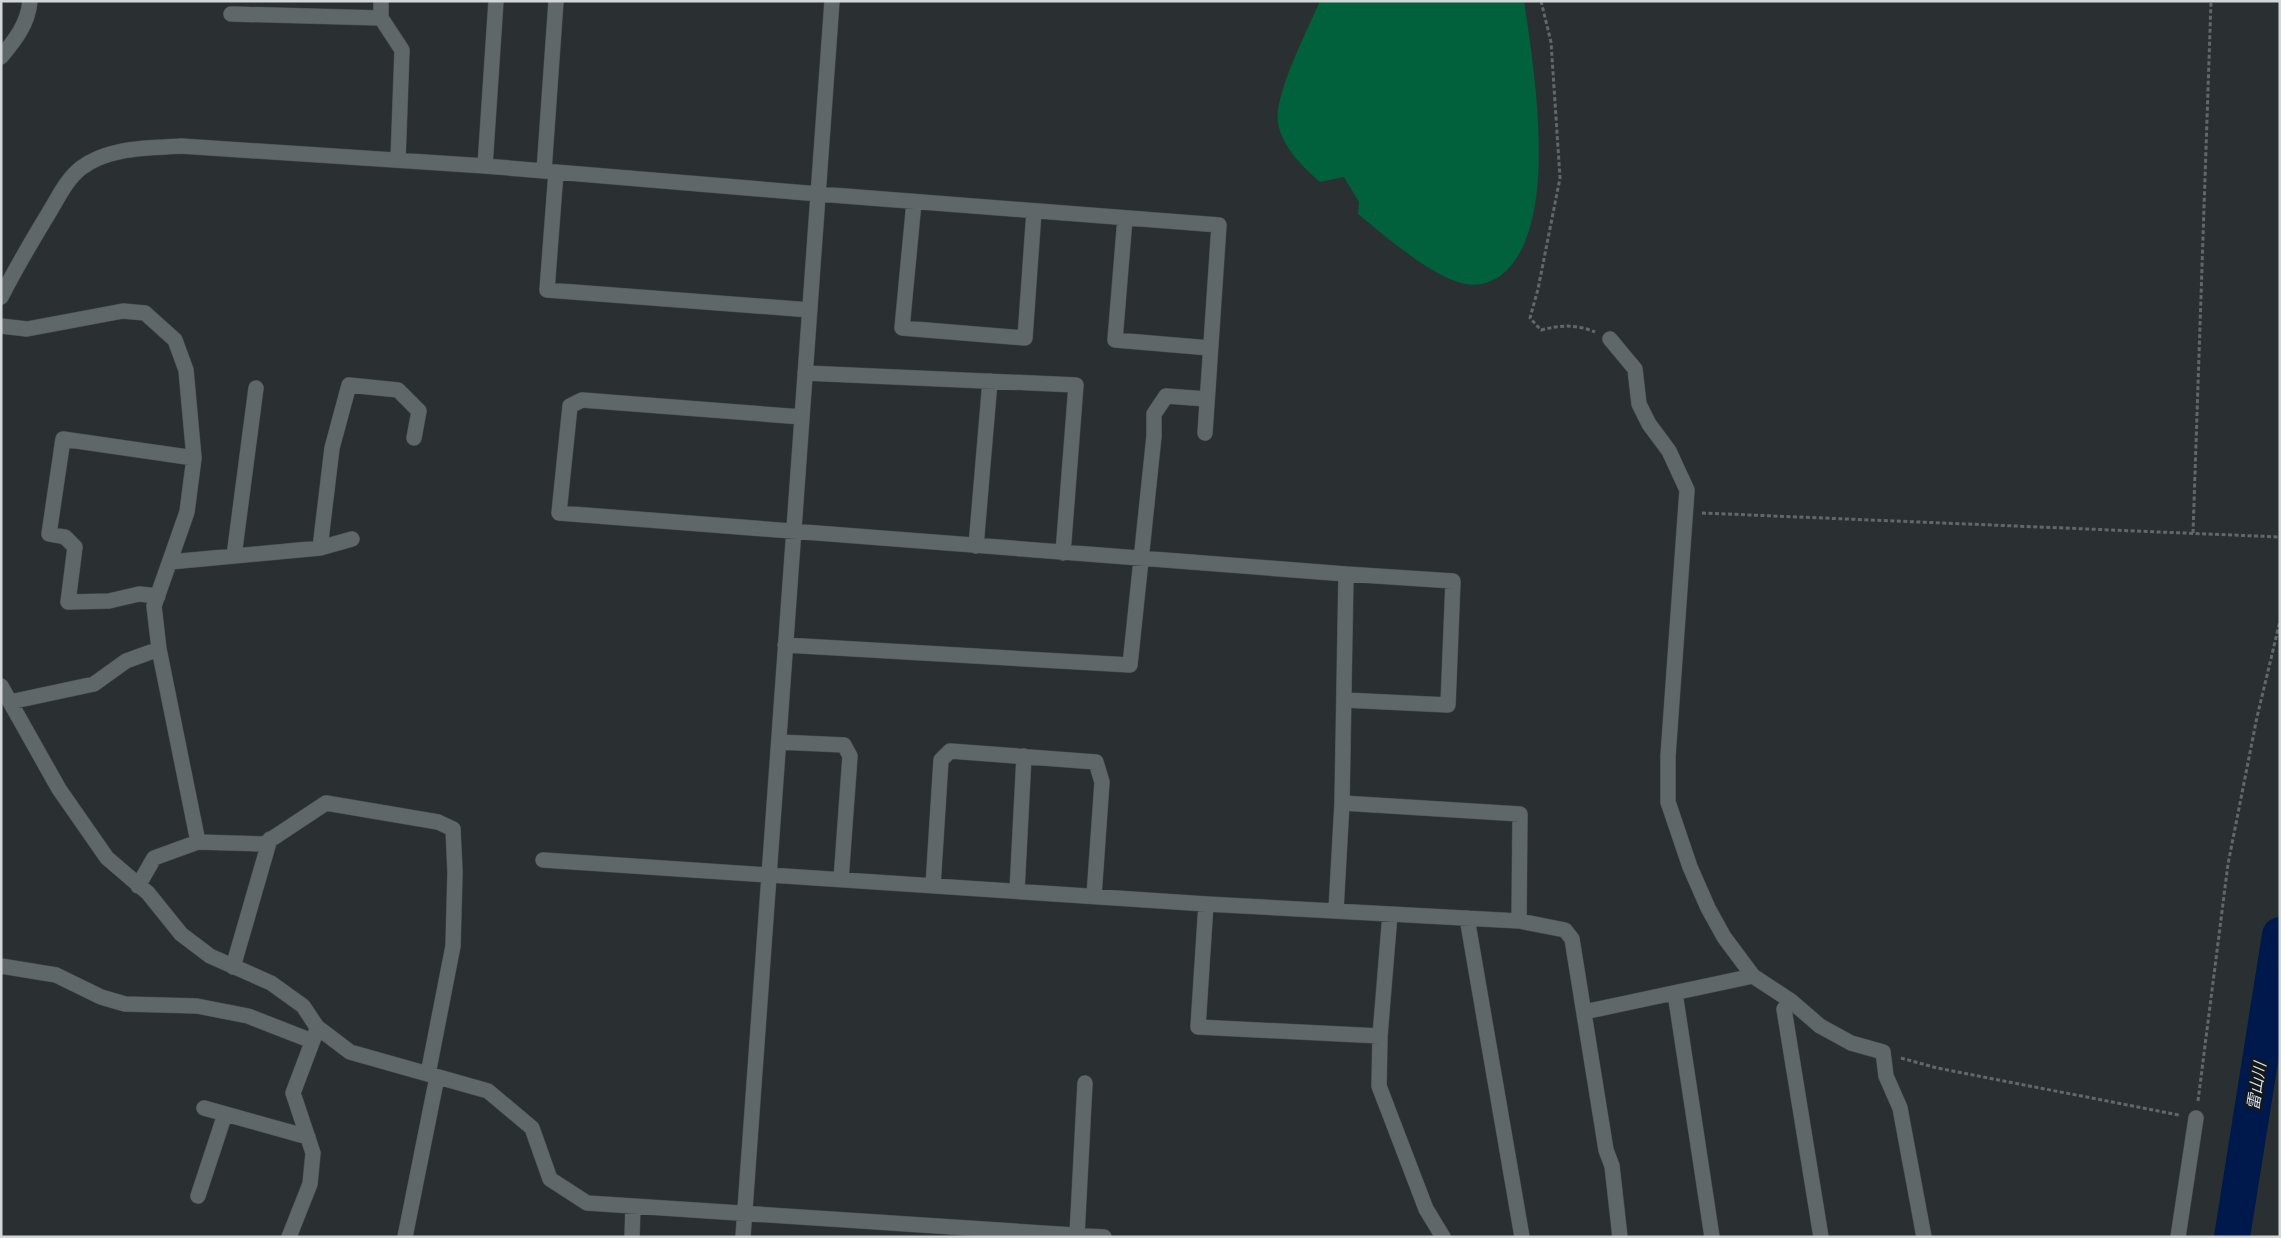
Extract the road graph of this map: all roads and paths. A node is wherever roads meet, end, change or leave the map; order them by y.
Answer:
1 (30, 1) edge
2 (381, 1) edge
3 (496, 1) edge
4 (556, 1) edge
5 (832, 1) edge
6 (1541, 1) edge
7 (2210, 1) edge
8 (247, 8) edge
9 (231, 14) dead end
10 (381, 18) junction
11 (1, 57) edge
12 (398, 160) junction
13 (486, 166) junction
14 (550, 171) junction
15 (819, 194) junction
16 (914, 202) junction
17 (1034, 211) junction
18 (1125, 218) junction
19 (1, 298) edge
20 (810, 310) junction
21 (1, 326) edge
22 (1610, 339) joint
23 (1210, 348) junction
24 (805, 373) junction
25 (990, 381) junction
26 (256, 388) dead end
27 (1207, 399) junction
28 (802, 417) junction
29 (1205, 433) dead end
30 (414, 438) dead end
31 (194, 458) junction
32 (1686, 512) junction
33 (794, 530) junction
34 (2194, 533) junction
35 (2280, 537) edge
36 (352, 539) dead end
37 (976, 546) junction
38 (320, 548) junction
39 (1063, 553) junction
40 (234, 556) junction
41 (1140, 560) junction
42 (170, 562) junction
43 (1346, 574) junction
44 (158, 596) junction
45 (2280, 621) edge
46 (785, 645) junction
47 (159, 649) junction
48 (1, 686) edge
49 (1344, 700) junction
50 (10, 702) junction
51 (779, 742) junction
52 (1024, 756) junction
53 (1342, 802) junction
54 (270, 839) junction
55 (198, 842) junction
56 (543, 860) dead end
57 (770, 875) junction
58 (841, 880) junction
59 (138, 886) junction
60 (933, 886) junction
61 (1017, 891) junction
62 (1094, 896) junction
63 (1206, 904) junction
64 (1336, 910) junction
65 (1390, 914) junction
66 (1467, 918) junction
67 (1519, 921) junction
68 (1, 966) edge
69 (233, 967) junction
70 (1753, 976) junction
71 (1675, 993) junction
72 (1791, 1001) junction
73 (1584, 1012) junction
74 (315, 1034) junction
75 (1380, 1036) junction
76 (1883, 1052) junction
77 (432, 1075) junction
78 (1085, 1083) dead end
79 (204, 1108) dead end
80 (225, 1114) junction
81 (2196, 1118) junction
82 (308, 1137) junction
83 (198, 1196) dead end
84 (633, 1206) junction
85 (745, 1214) junction
86 (1026, 1234) edge
87 (1077, 1235) junction
88 (289, 1237) edge
89 (405, 1237) edge
90 (632, 1237) edge
91 (743, 1237) edge
92 (1104, 1237) edge
93 (1443, 1237) edge
94 (1522, 1237) edge
95 (1620, 1237) edge
96 (1712, 1237) edge
97 (1821, 1237) edge
98 (1924, 1237) edge
99 (2178, 1237) edge

1 - 11 street
2 - 10 street
3 - 13 street
4 - 14 street
5 - 15 street
6 - 22 path
7 - 34 path
8 - 9 street
8 - 10 street
10 - 12 street
12 - 13 street
12 - 19 street
13 - 14 street
14 - 15 street
14 - 20 street
15 - 16 street
15 - 20 street
16 - 17 street
16 - 17 street
17 - 18 street
18 - 23 street
18 - 23 street
20 - 24 street
21 - 31 street
22 - 32 street
23 - 27 street
24 - 25 street
24 - 28 street
25 - 37 street
25 - 39 street
26 - 40 street
27 - 29 street
27 - 41 street
28 - 33 street
28 - 33 street
30 - 38 street
31 - 42 street
31 - 44 street
32 - 34 path
32 - 70 street
33 - 37 street
33 - 46 street
34 - 35 path
36 - 38 street
37 - 39 street
38 - 40 street
39 - 41 street
40 - 42 street
41 - 43 street
41 - 46 street
42 - 44 street
43 - 49 street
43 - 49 street
44 - 47 street
45 - 81 path
46 - 51 street
47 - 50 street
47 - 55 street
48 - 50 street
49 - 53 street
50 - 59 street
51 - 57 street
51 - 58 street
52 - 60 street
52 - 61 street
52 - 62 street
53 - 64 street
53 - 67 street
54 - 55 street
54 - 69 street
54 - 77 street
55 - 59 street
56 - 57 street
57 - 58 street
57 - 85 street
58 - 60 street
59 - 69 street
60 - 61 street
61 - 62 street
62 - 63 street
63 - 64 street
63 - 75 street
64 - 65 street
65 - 66 street
65 - 75 street
66 - 67 street
66 - 94 street
67 - 73 street
68 - 74 street
69 - 74 street
70 - 71 street
70 - 72 street
71 - 73 street
71 - 96 street
72 - 76 street
72 - 97 street
73 - 95 street
74 - 77 street
74 - 82 street
75 - 93 street
76 - 81 path
76 - 98 street
77 - 84 street
77 - 89 street
78 - 87 street
79 - 80 street
80 - 82 street
80 - 83 street
81 - 99 street
82 - 88 street
84 - 85 street
84 - 90 street
85 - 86 street
85 - 91 street
86 - 87 street
87 - 92 street

